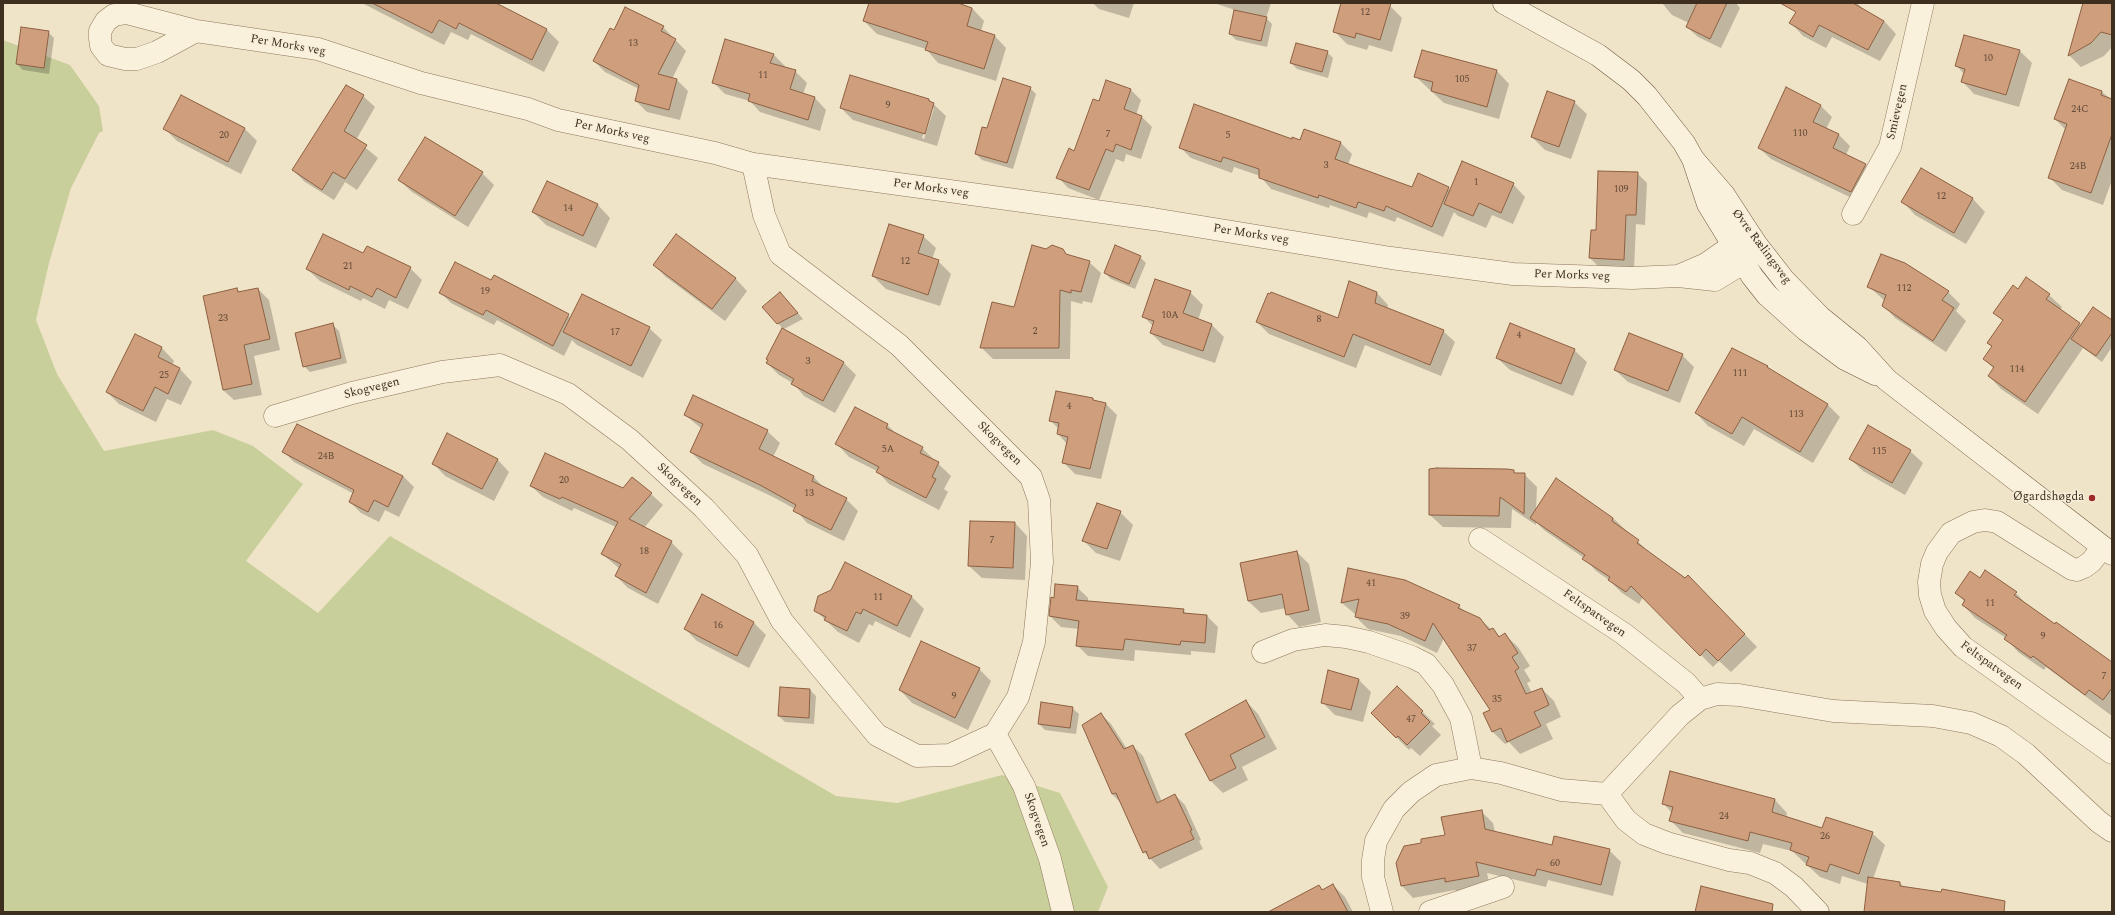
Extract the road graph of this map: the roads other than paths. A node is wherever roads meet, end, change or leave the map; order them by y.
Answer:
1 (1504, 3) edge
2 (1923, 3) edge
3 (196, 31) dead end
4 (1692, 159) junction
5 (753, 164) junction
6 (1853, 214) dead end
7 (1756, 244) junction
8 (1737, 255) junction
9 (1887, 380) junction
10 (275, 416) dead end
11 (1480, 539) dead end
12 (2109, 553) edge
13 (1263, 652) dead end
14 (1700, 699) junction
15 (995, 734) junction
16 (2112, 753) edge
17 (1471, 768) junction
18 (1607, 794) junction
19 (2112, 831) edge
20 (1503, 887) dead end
21 (1063, 912) edge
22 (1382, 912) edge
23 (1430, 912) edge
24 (1818, 912) edge

1 - 4 street, Øvre Rælingsveg
2 - 6 street, Smievegen
3 - 5 street, Per Morks veg
4 - 7 street, Øvre Rælingsveg
4 - 8 street, Øvre Rælingsveg
5 - 8 street, Per Morks veg
5 - 15 street, Skogvegen
7 - 8 street, Per Morks veg
7 - 9 street, Øvre Rælingsveg
8 - 9 street, Øvre Rælingsveg
9 - 12 street, Øvre Rælingsveg
10 - 15 street, Skogvegen
11 - 14 street, Feltspatvegen
12 - 16 street, Feltspatvegen
13 - 17 street
14 - 18 street
14 - 19 street
15 - 21 street, Skogvegen
17 - 18 street
17 - 22 street
18 - 24 street
20 - 23 street

